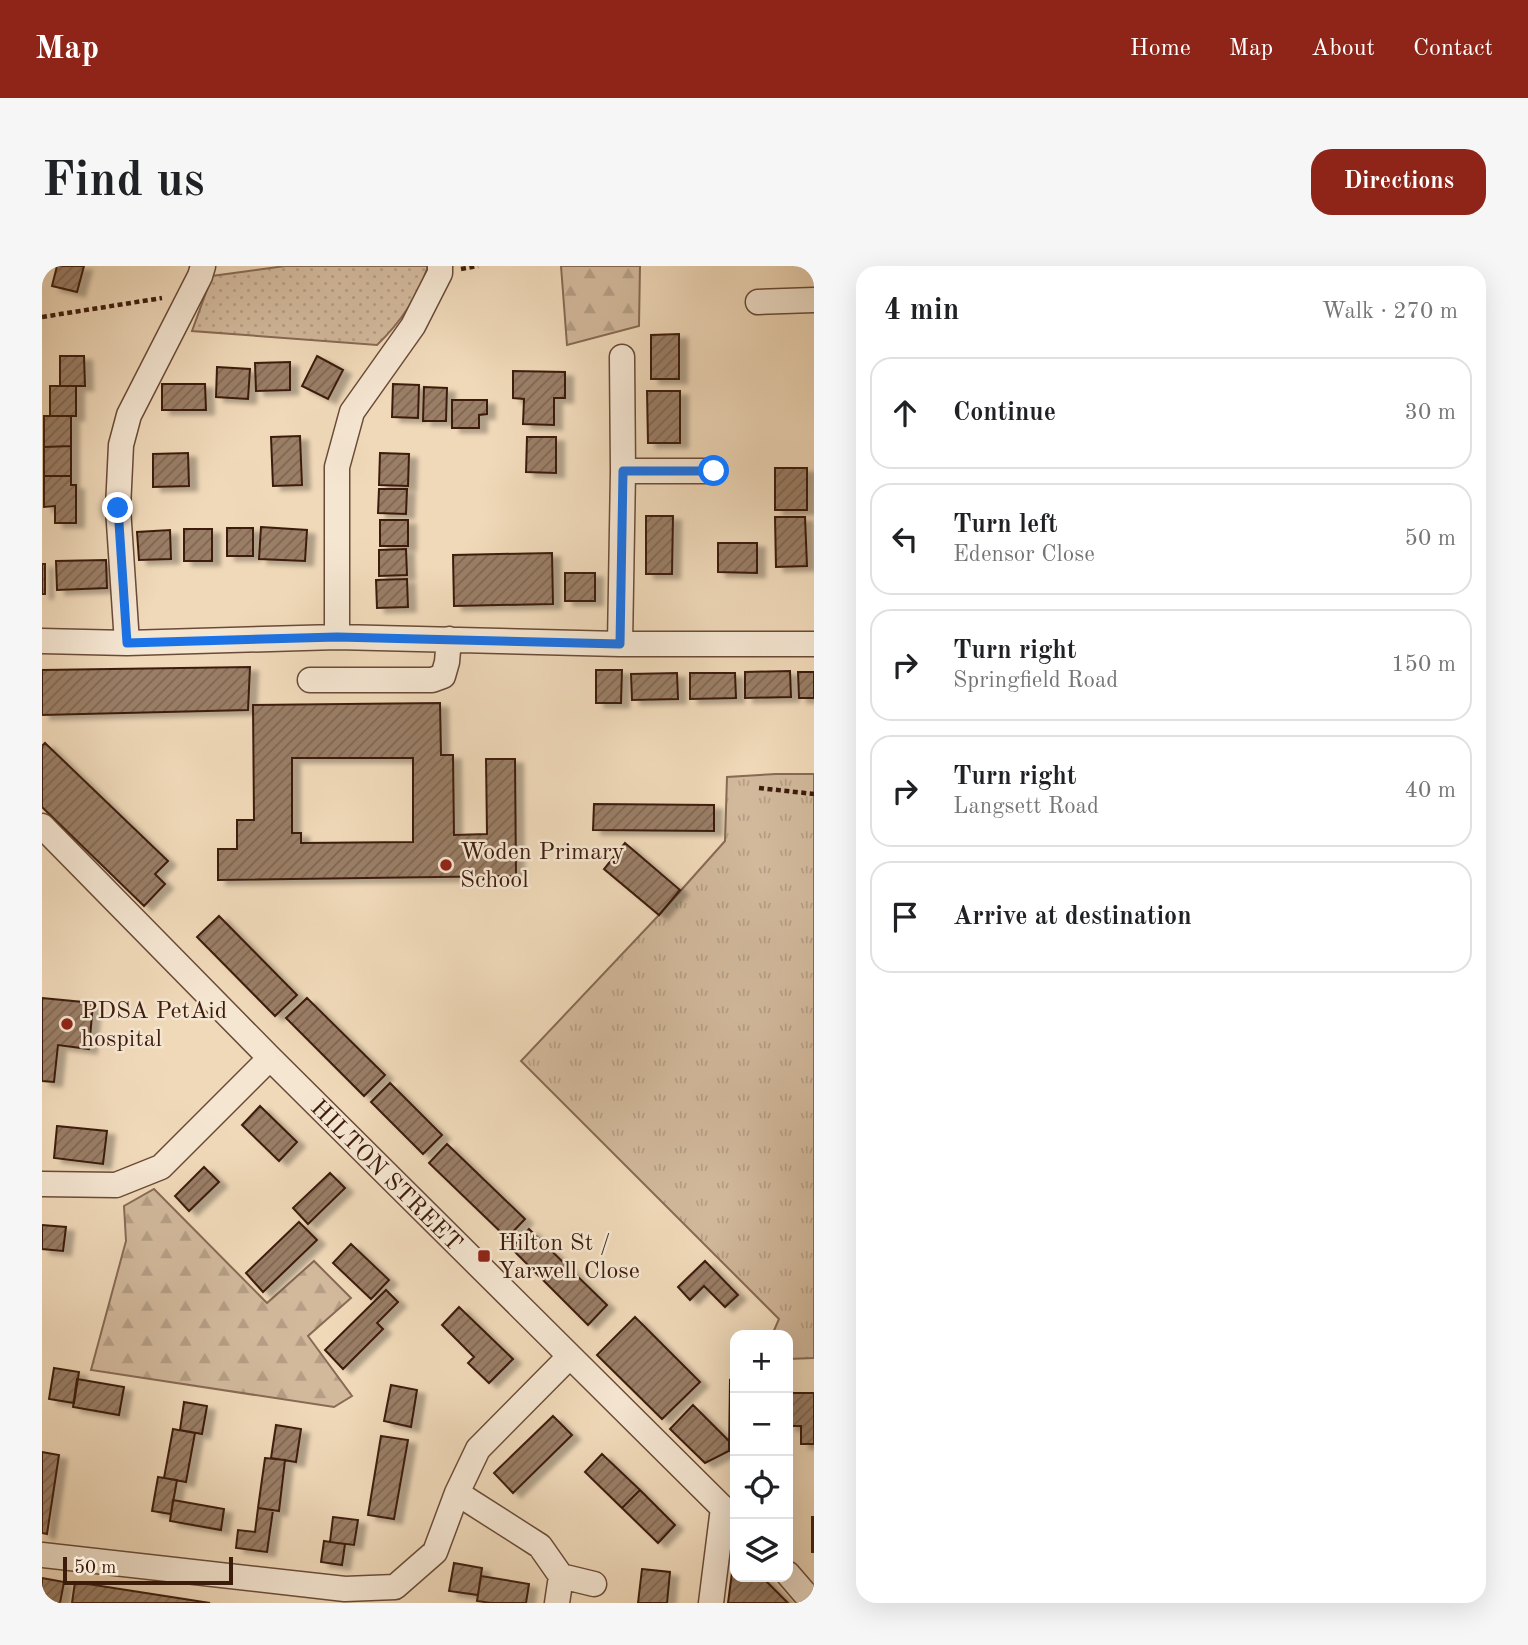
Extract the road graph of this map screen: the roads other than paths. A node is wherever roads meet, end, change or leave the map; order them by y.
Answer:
1 (203, 266) edge
2 (440, 266) edge
3 (814, 300) edge
4 (758, 302) dead end
5 (622, 357) dead end
6 (623, 471) junction
7 (714, 471) dead end
8 (337, 637) junction
9 (449, 639) junction
10 (42, 641) edge
11 (127, 643) junction
12 (620, 644) junction
13 (814, 644) edge
14 (310, 680) dead end
15 (42, 826) edge
16 (270, 1058) junction
17 (42, 1184) edge
18 (569, 1357) junction
19 (457, 1493) junction
20 (729, 1514) edge
21 (42, 1555) edge
22 (561, 1576) junction
23 (793, 1580) edge
24 (594, 1584) dead end
25 (557, 1603) edge
26 (711, 1603) edge
27 (813, 1603) edge

1 - 11 street
2 - 8 street
3 - 4 street
5 - 6 street
6 - 7 street
6 - 12 street
8 - 9 street
8 - 11 street
9 - 12 street
9 - 14 street
10 - 11 street
12 - 13 street
15 - 16 street, HILTON STREET
16 - 17 street
16 - 18 street, HILTON STREET
18 - 19 street
18 - 20 street, HILTON STREET
19 - 21 street
19 - 22 street
20 - 26 street
22 - 24 street
22 - 25 street
23 - 27 street

